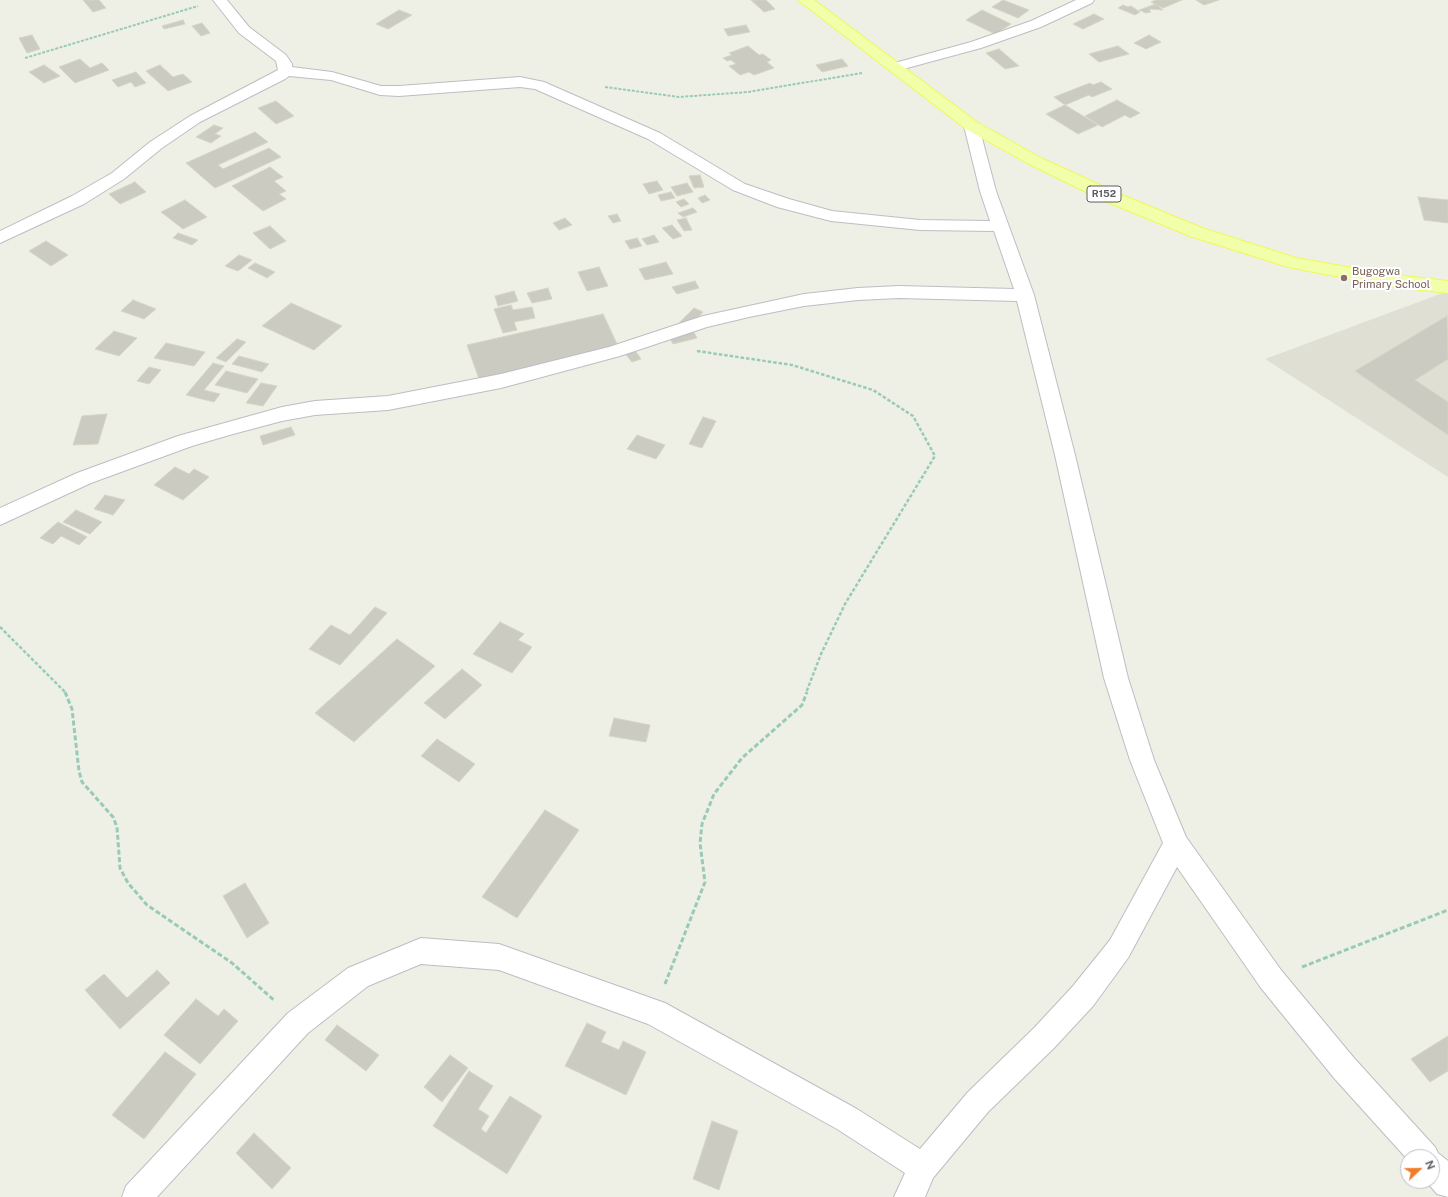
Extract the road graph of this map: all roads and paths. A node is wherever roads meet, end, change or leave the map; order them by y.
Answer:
1 (220, 0) edge
2 (805, 0) edge
3 (1087, 0) edge
4 (202, 4) dead end
5 (25, 58) dead end
6 (896, 68) junction
7 (285, 71) junction
8 (602, 86) dead end
9 (972, 126) junction
10 (1000, 226) junction
11 (0, 238) edge
12 (1448, 287) edge
13 (1025, 295) junction
14 (692, 350) dead end
15 (0, 517) edge
16 (0, 627) edge
17 (1176, 844) junction
18 (1448, 910) edge
19 (1271, 978) junction
20 (656, 1013) junction
21 (298, 1023) junction
22 (1417, 1149) edge
23 (923, 1168) junction
24 (1440, 1174) edge
25 (1448, 1183) edge
26 (136, 1197) edge
27 (909, 1197) edge

1 - 7 street
2 - 6 main road, R152
3 - 6 street
4 - 5 path
6 - 8 path
6 - 9 main road, R152
7 - 10 street
7 - 11 street
9 - 10 street
9 - 12 main road, R152
10 - 13 street
13 - 15 street
13 - 17 street
14 - 20 path
16 - 21 path
17 - 19 street
17 - 23 street
18 - 19 path
19 - 22 street
20 - 21 street
20 - 23 street
21 - 26 street
23 - 27 street
24 - 25 street

